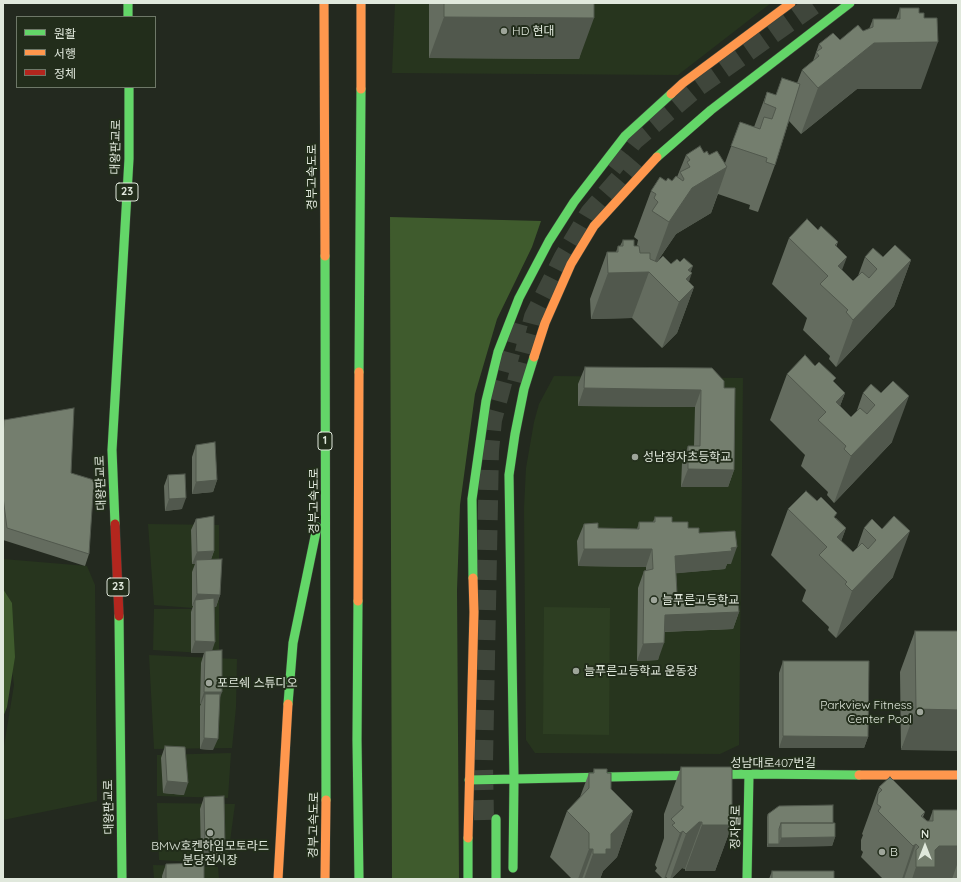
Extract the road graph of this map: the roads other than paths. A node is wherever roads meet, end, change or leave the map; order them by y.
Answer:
1 (128, 3) edge
2 (324, 3) edge
3 (361, 3) edge
4 (791, 3) edge
5 (850, 3) edge
6 (128, 16) edge
7 (129, 88) edge
8 (326, 488) junction
9 (750, 774) junction
10 (958, 775) edge
11 (514, 779) junction
12 (469, 780) junction
13 (496, 819) dead end
14 (122, 879) edge
15 (278, 879) edge
16 (325, 879) edge
17 (359, 879) edge
18 (468, 879) edge
19 (496, 879) edge
20 (513, 879) edge
21 (747, 879) edge

1 - 6 main road
2 - 8 main road, 경부고속도로 / 1
3 - 17 main road
4 - 12 main road
5 - 11 main road
7 - 14 main road, 대왕판교로 / 23
8 - 15 main road
8 - 16 main road, 경부고속도로 / 1
9 - 10 main road, 성남대로407번길
9 - 11 main road, 성남대로407번길
9 - 21 main road, 정자일로
11 - 12 main road, 성남대로407번길
11 - 20 main road
12 - 18 main road
13 - 19 main road

